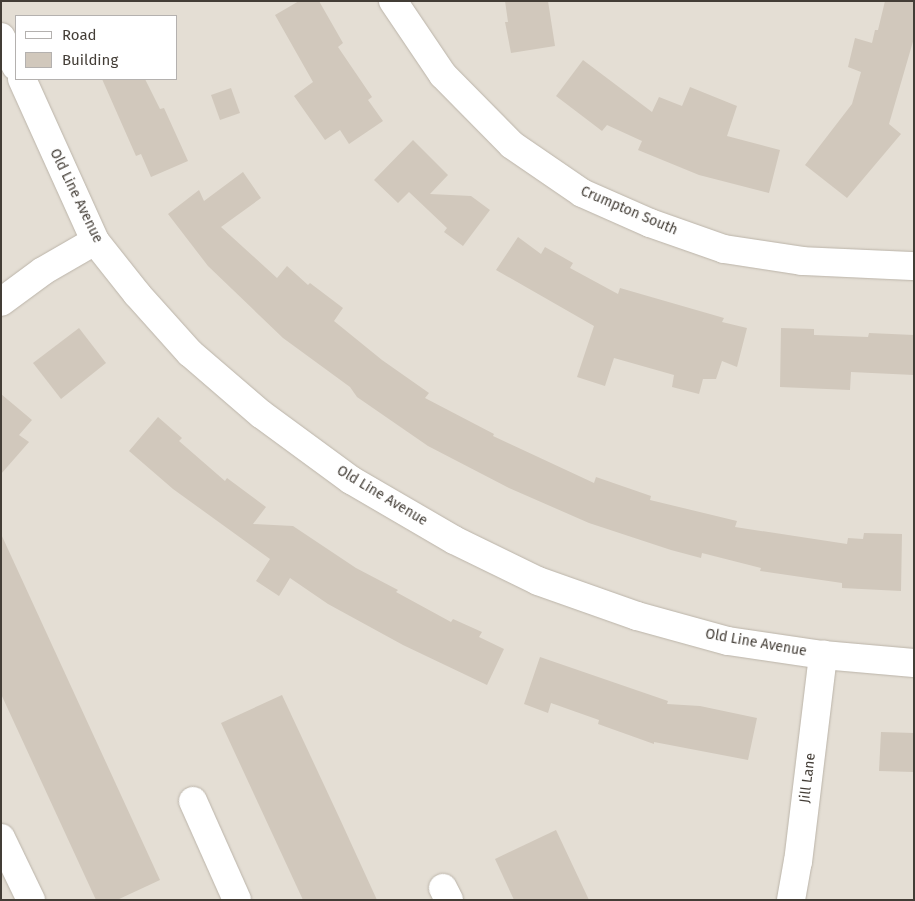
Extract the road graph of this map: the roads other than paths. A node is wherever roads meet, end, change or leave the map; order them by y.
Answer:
1 (393, 1) edge
2 (1, 37) edge
3 (15, 64) edge
4 (22, 80) edge
5 (95, 241) junction
6 (914, 266) edge
7 (1, 302) edge
8 (823, 655) junction
9 (914, 663) edge
10 (193, 801) dead end
11 (1, 838) edge
12 (1, 883) edge
13 (22, 900) edge
14 (30, 900) edge
15 (237, 900) edge
16 (791, 900) edge

1 - 6 street, Crumpton South
2 - 3 street
4 - 5 street, Old Line Avenue
5 - 7 street
5 - 8 street, Old Line Avenue
8 - 9 street, Old Line Avenue
8 - 16 street, Jill Lane
10 - 15 street
11 - 14 street
12 - 13 street

